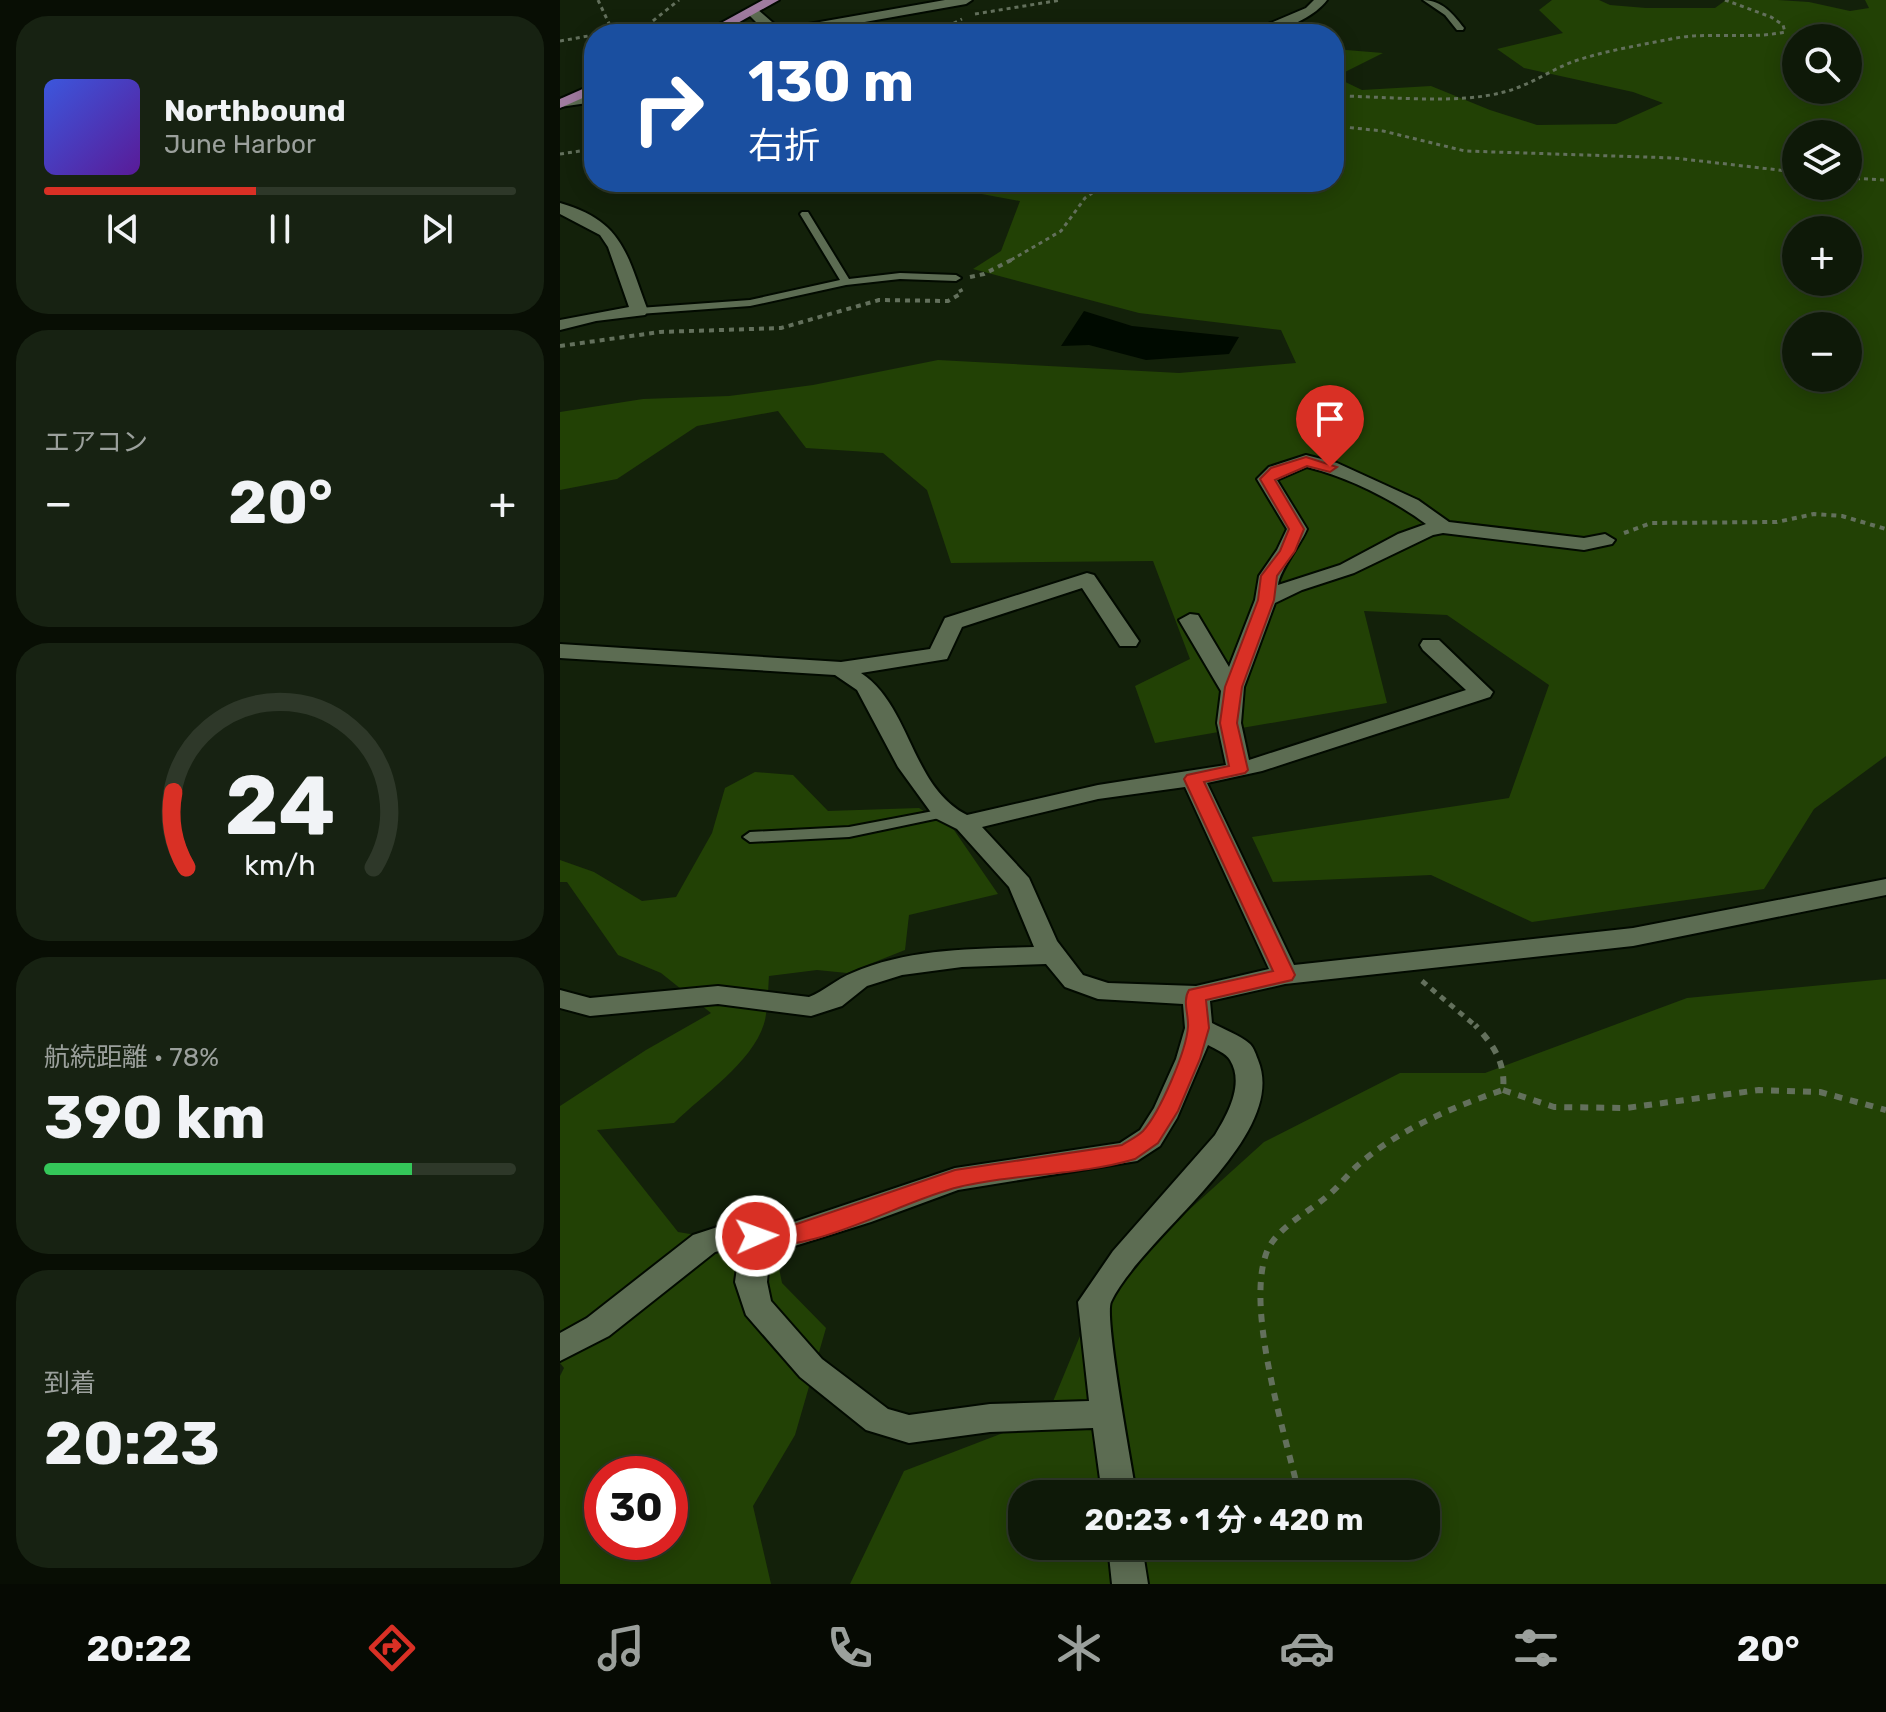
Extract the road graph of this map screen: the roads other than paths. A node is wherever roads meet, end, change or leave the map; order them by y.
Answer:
1 (773, 0) edge
2 (966, 0) edge
3 (1321, 0) edge
4 (1427, 0) edge
5 (752, 12) junction
6 (728, 24) edge
7 (766, 24) edge
8 (828, 24) edge
9 (1278, 24) edge
10 (1460, 28) dead end
11 (584, 93) edge
12 (584, 100) edge
13 (561, 103) edge
14 (560, 208) edge
15 (805, 214) dead end
16 (956, 278) road end
17 (846, 282) junction
18 (639, 311) junction
19 (560, 325) edge
20 (1443, 527) junction
21 (1605, 540) road end
22 (1266, 600) junction
23 (1190, 620) dead end
24 (1128, 641) dead end
25 (1431, 645) dead end
26 (560, 651) edge
27 (841, 669) junction
28 (1233, 692) junction
29 (1239, 770) junction
30 (1193, 779) junction
31 (955, 818) junction
32 (750, 837) dead end
33 (1886, 887) edge
34 (1054, 955) junction
35 (1285, 975) junction
36 (1196, 995) junction
37 (560, 999) edge
38 (1199, 1028) junction
39 (756, 1236) junction
40 (560, 1348) edge
41 (1109, 1414) junction
42 (1117, 1480) edge
43 (1127, 1560) edge
44 (1130, 1584) edge

1 - 5 main road
2 - 8 street
3 - 9 street
4 - 10 lane
5 - 6 main road
5 - 7 street
11 - 13 main road
12 - 13 street
14 - 18 street
15 - 17 lane
16 - 17 lane
17 - 18 lane
18 - 19 street
20 - 21 street
20 - 22 street
20 - 22 street
22 - 28 street
23 - 28 street
24 - 27 street
25 - 29 street
26 - 27 street
27 - 31 street
28 - 29 street
29 - 30 street
30 - 31 street
30 - 35 street
31 - 32 lane
31 - 34 street
33 - 35 street
34 - 36 street
34 - 37 street
35 - 36 street
36 - 38 street
38 - 39 street
38 - 41 street
39 - 40 street
39 - 41 street
41 - 42 street
43 - 44 street

